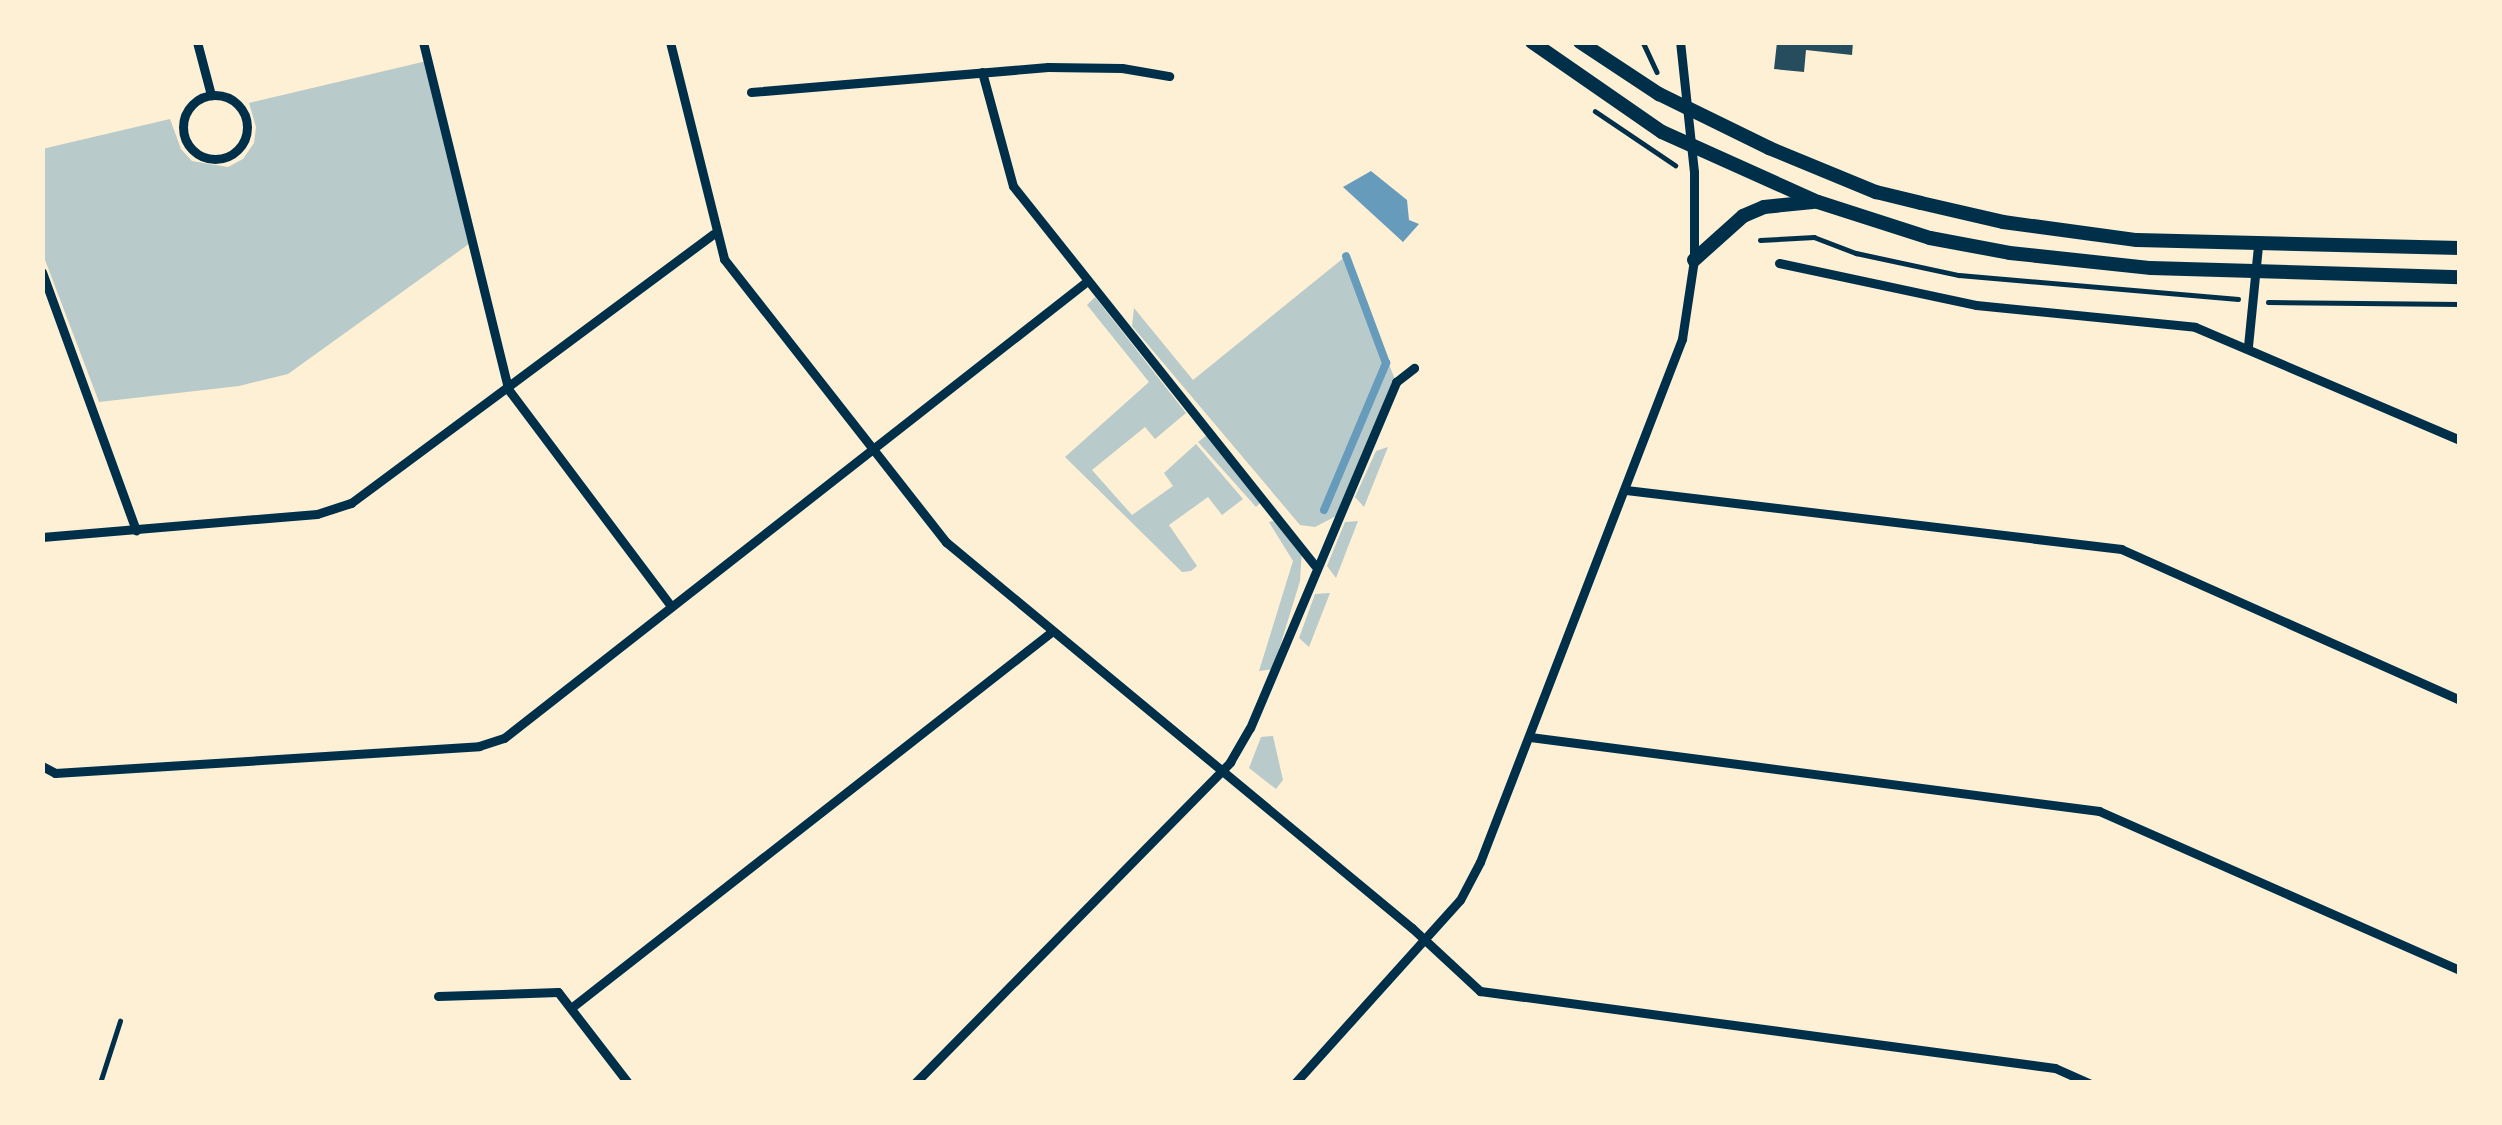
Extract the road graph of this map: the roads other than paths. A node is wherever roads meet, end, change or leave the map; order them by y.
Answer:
1 (197, 42) edge
2 (423, 42) edge
3 (670, 42) edge
4 (1532, 42) edge
5 (1580, 42) edge
6 (1680, 42) edge
7 (982, 72) junction
8 (1169, 76) dead end
9 (751, 92) dead end
10 (211, 95) junction
11 (1690, 110) junction
12 (1694, 147) junction
13 (1818, 202) junction
14 (713, 234) junction
15 (2258, 245) junction
16 (2460, 248) edge
17 (1694, 260) junction
18 (1779, 263) dead end
19 (2255, 269) junction
20 (42, 272) edge
21 (2460, 277) edge
22 (1086, 282) junction
23 (2248, 346) junction
24 (1414, 368) dead end
25 (508, 389) junction
26 (2460, 440) edge
27 (870, 447) junction
28 (1626, 490) junction
29 (136, 530) junction
30 (42, 537) edge
31 (1315, 565) junction
32 (670, 605) junction
33 (1050, 633) junction
34 (2460, 700) edge
35 (1530, 737) junction
36 (42, 766) edge
37 (1220, 774) junction
38 (1425, 939) junction
39 (2460, 970) edge
40 (439, 996) dead end
41 (571, 1008) junction
42 (120, 1021) dead end
43 (100, 1083) edge
44 (628, 1083) edge
45 (915, 1083) edge
46 (1295, 1083) edge
47 (2089, 1083) edge

1 - 10 street
2 - 25 street
3 - 14 street
4 - 12 main road
5 - 11 main road
6 - 11 street
7 - 8 street
7 - 9 street
7 - 22 street
10 - 10 street
11 - 12 street
11 - 15 main road
12 - 13 main road
12 - 17 street
13 - 17 main road
13 - 19 main road
14 - 25 street
14 - 27 street
15 - 16 main road
15 - 19 street
17 - 28 street
18 - 23 street
19 - 21 main road
19 - 23 street
20 - 29 street
22 - 27 street
22 - 31 street
23 - 26 street
24 - 31 street
25 - 29 street
25 - 32 street
27 - 32 street
27 - 33 street
28 - 34 street
28 - 35 street
29 - 30 street
31 - 37 street
32 - 36 street
33 - 37 street
33 - 41 street
35 - 38 street
35 - 39 street
37 - 38 street
37 - 45 street
38 - 46 street
38 - 47 street
40 - 41 street
41 - 44 street
42 - 43 lane

